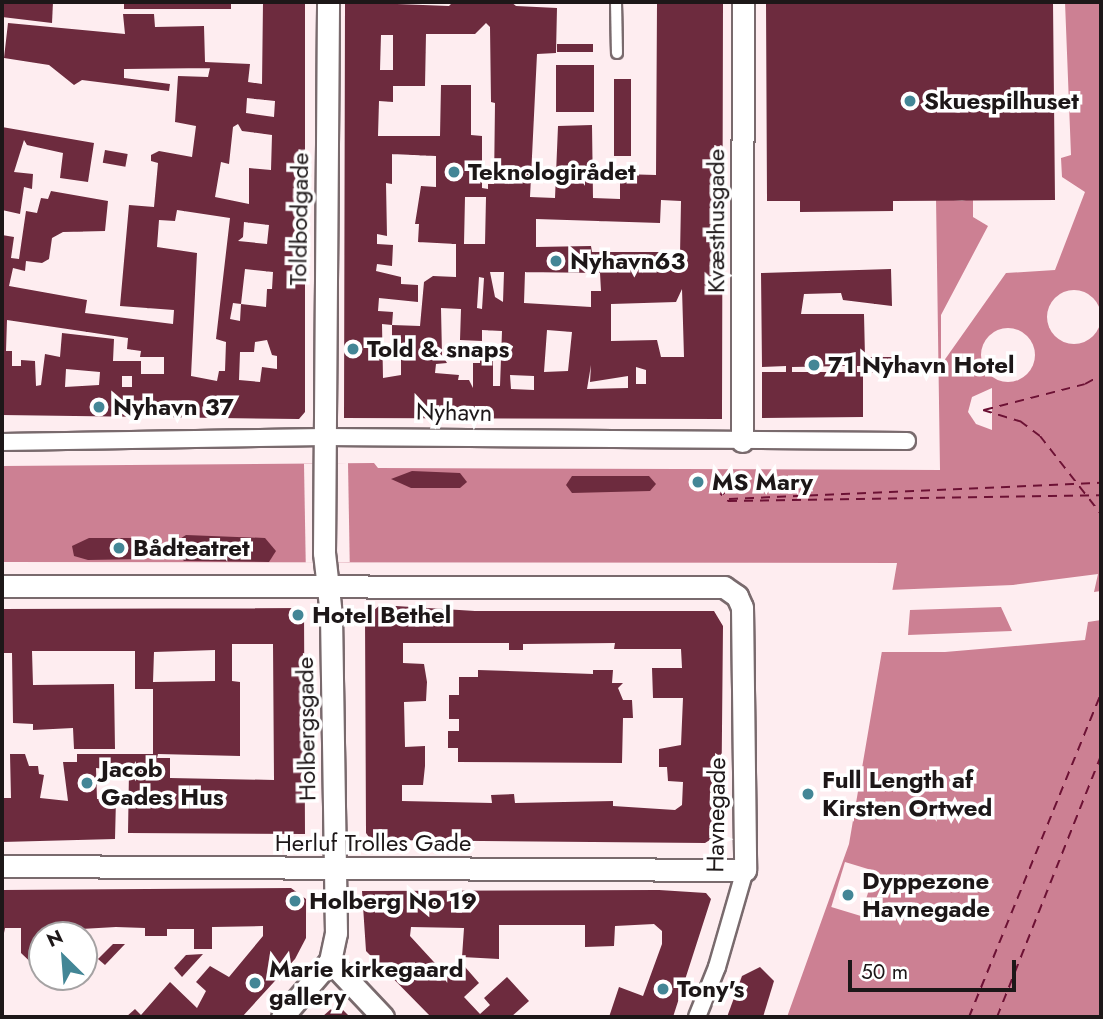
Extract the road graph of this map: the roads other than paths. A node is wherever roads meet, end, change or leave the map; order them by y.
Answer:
1 (328, 2) edge
2 (616, 2) edge
3 (743, 2) edge
4 (617, 53) dead end
5 (324, 437) junction
6 (742, 441) junction
7 (907, 441) dead end
8 (2, 442) edge
9 (324, 562) joint
10 (2, 586) edge
11 (328, 589) junction
12 (2, 866) edge
13 (335, 870) junction
14 (745, 870) junction
15 (330, 961) junction
16 (282, 1017) edge
17 (383, 1017) edge
18 (697, 1017) edge

1 - 5 street, Toldbodgade
2 - 4 lane
3 - 6 street, Kvæsthusgade
5 - 6 street, Nyhavn
5 - 8 street, Nyhavn
5 - 9 street, Toldbodgade
6 - 7 street, Nyhavn
9 - 11 street, Holbergsgade
10 - 11 street
11 - 13 street, Holbergsgade
11 - 14 street, Havnegade
12 - 13 street, Herluf Trolles Gade
13 - 14 street, Herluf Trolles Gade
13 - 15 street, Holbergsgade
14 - 18 street, Havnegade
15 - 16 street
15 - 17 street

